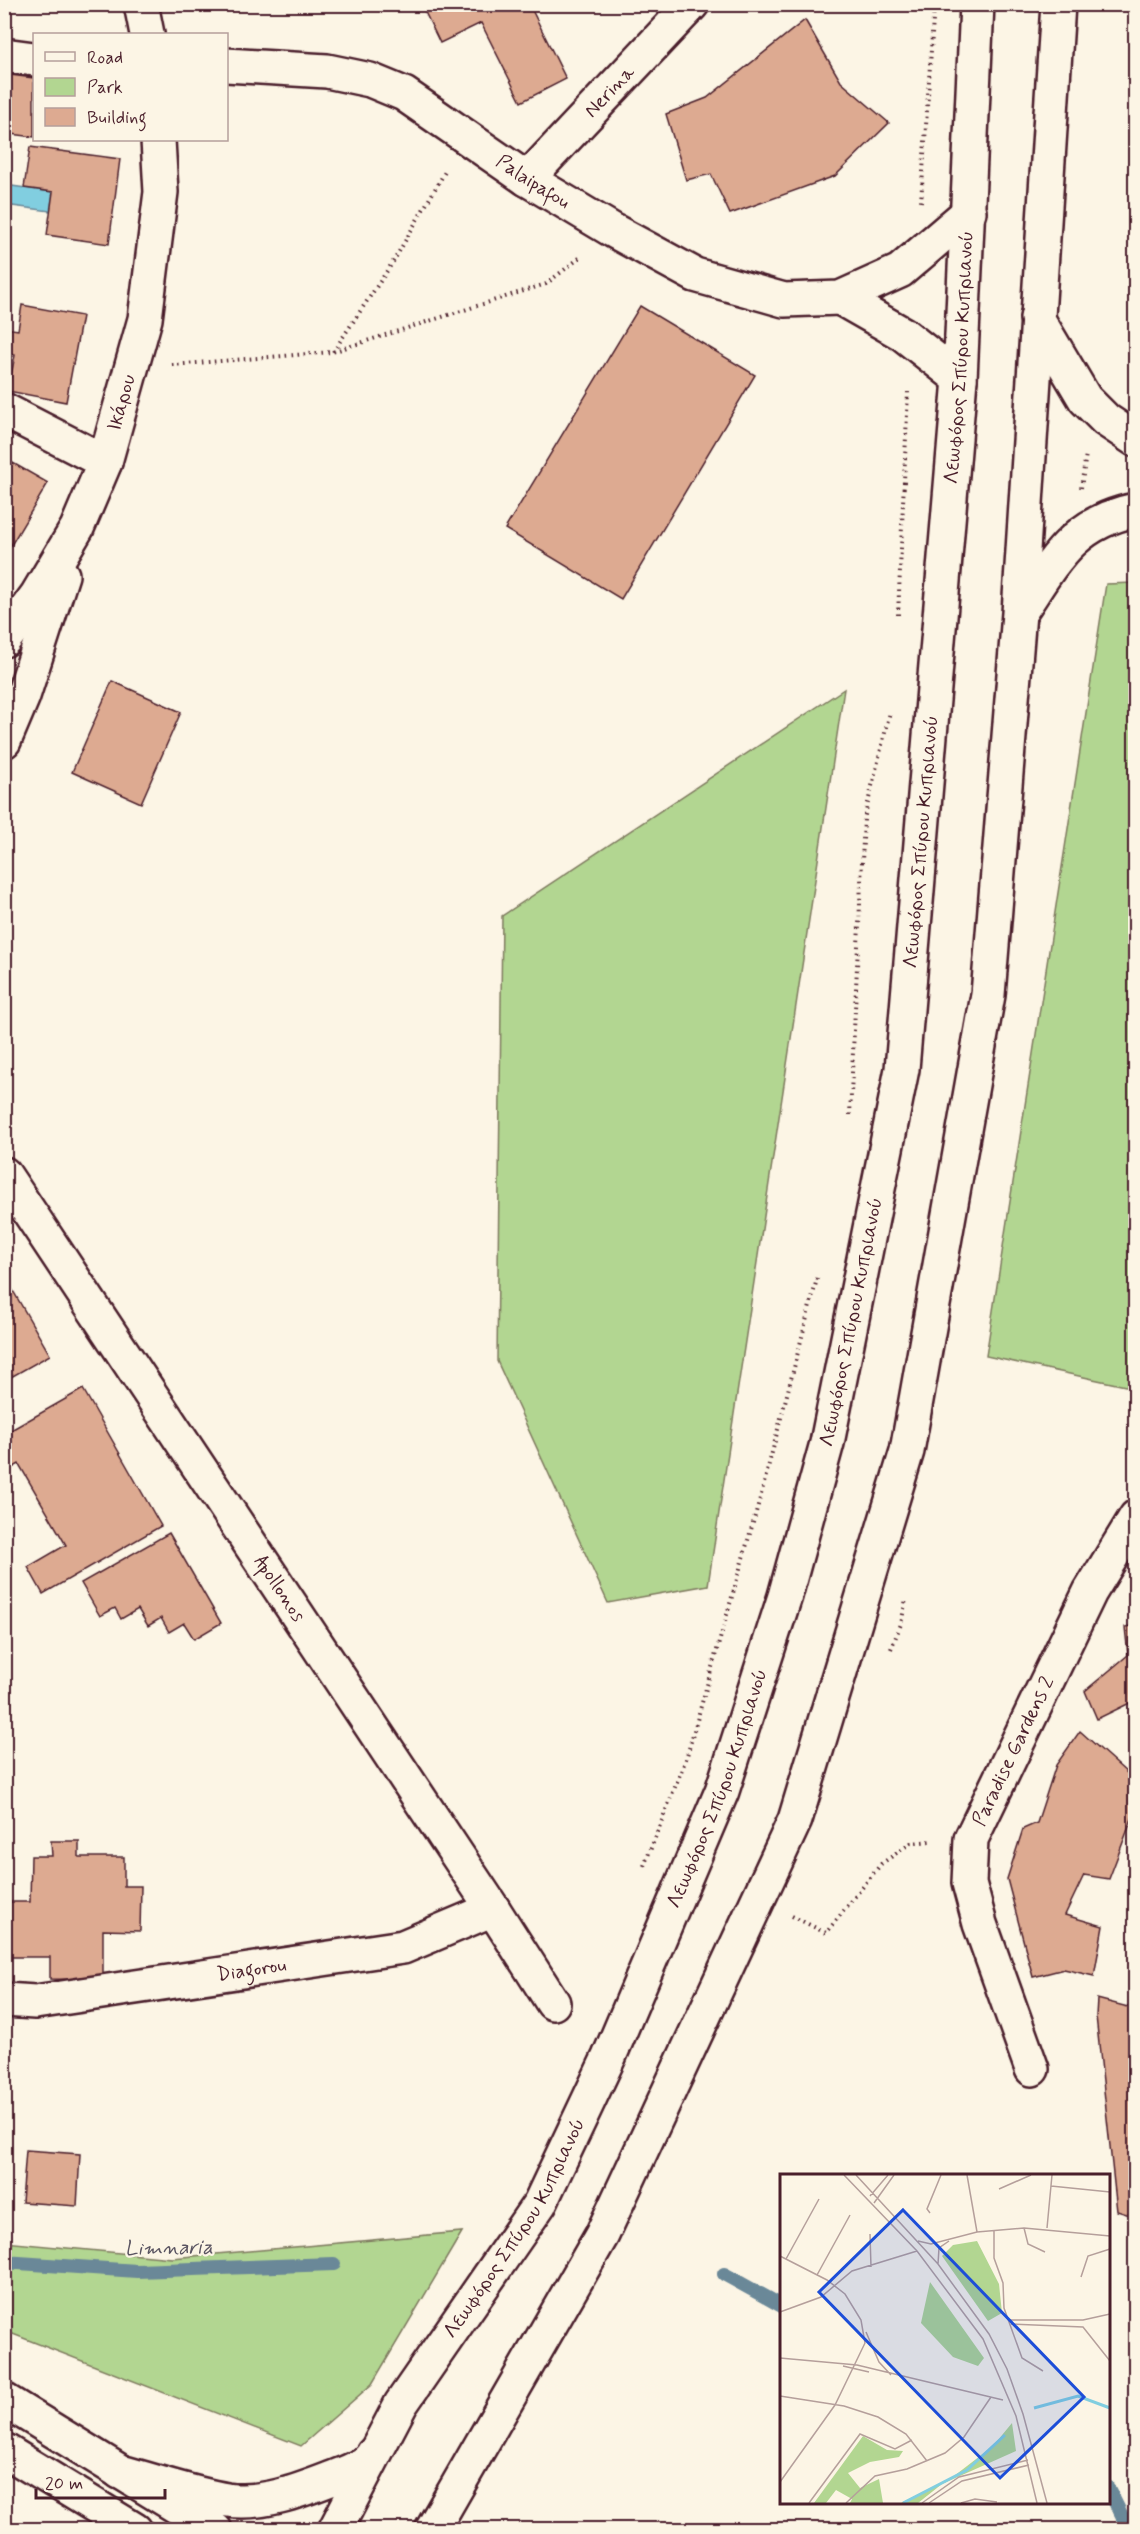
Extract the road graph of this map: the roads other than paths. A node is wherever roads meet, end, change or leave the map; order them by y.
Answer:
1 (141, 4) edge
2 (692, 4) edge
3 (977, 4) edge
4 (1058, 4) edge
5 (147, 33) edge
6 (4, 55) edge
7 (33, 59) edge
8 (228, 65) edge
9 (158, 141) edge
10 (527, 179) junction
11 (969, 212) junction
12 (840, 298) junction
13 (1037, 318) junction
14 (960, 379) junction
15 (4, 410) edge
16 (1136, 440) edge
17 (105, 462) junction
18 (1136, 510) edge
19 (77, 528) junction
20 (1019, 613) junction
21 (4, 640) edge
22 (4, 741) edge
23 (4, 1174) edge
24 (1134, 1525) edge
25 (493, 1909) junction
26 (4, 2000) edge
27 (553, 2003) dead end
28 (1032, 2068) dead end
29 (4, 2400) edge
30 (401, 2404) junction
31 (4, 2450) edge
32 (120, 2472) junction
33 (135, 2529) edge
34 (215, 2529) edge
35 (335, 2529) edge
36 (432, 2529) edge

1 - 5 main road
2 - 10 main road, Nerina
3 - 11 main road, Λεωφόρος Σπύρου Κυπριανού
4 - 13 main road
6 - 7 main road
8 - 10 main road, Palaipafou
9 - 17 main road, Ικάρου
10 - 12 main road, Palaipafou
11 - 12 main road
11 - 14 main road, Λεωφόρος Σπύρου Κυπριανού
12 - 14 main road
13 - 16 main road
13 - 20 main road
14 - 30 main road, Λεωφόρος Σπύρου Κυπριανού
15 - 17 main road
17 - 19 main road, Ικάρου
18 - 20 main road
19 - 21 main road, Ικάρου
19 - 22 main road
20 - 36 main road
23 - 25 main road, Apollonos
24 - 28 main road, Paradise Gardens 2
25 - 26 main road, Diagorou
25 - 27 main road, Apollonos
29 - 32 main road
30 - 32 main road
30 - 35 main road, Λεωφόρος Σπύρου Κυπριανού
31 - 33 main road
32 - 34 main road

